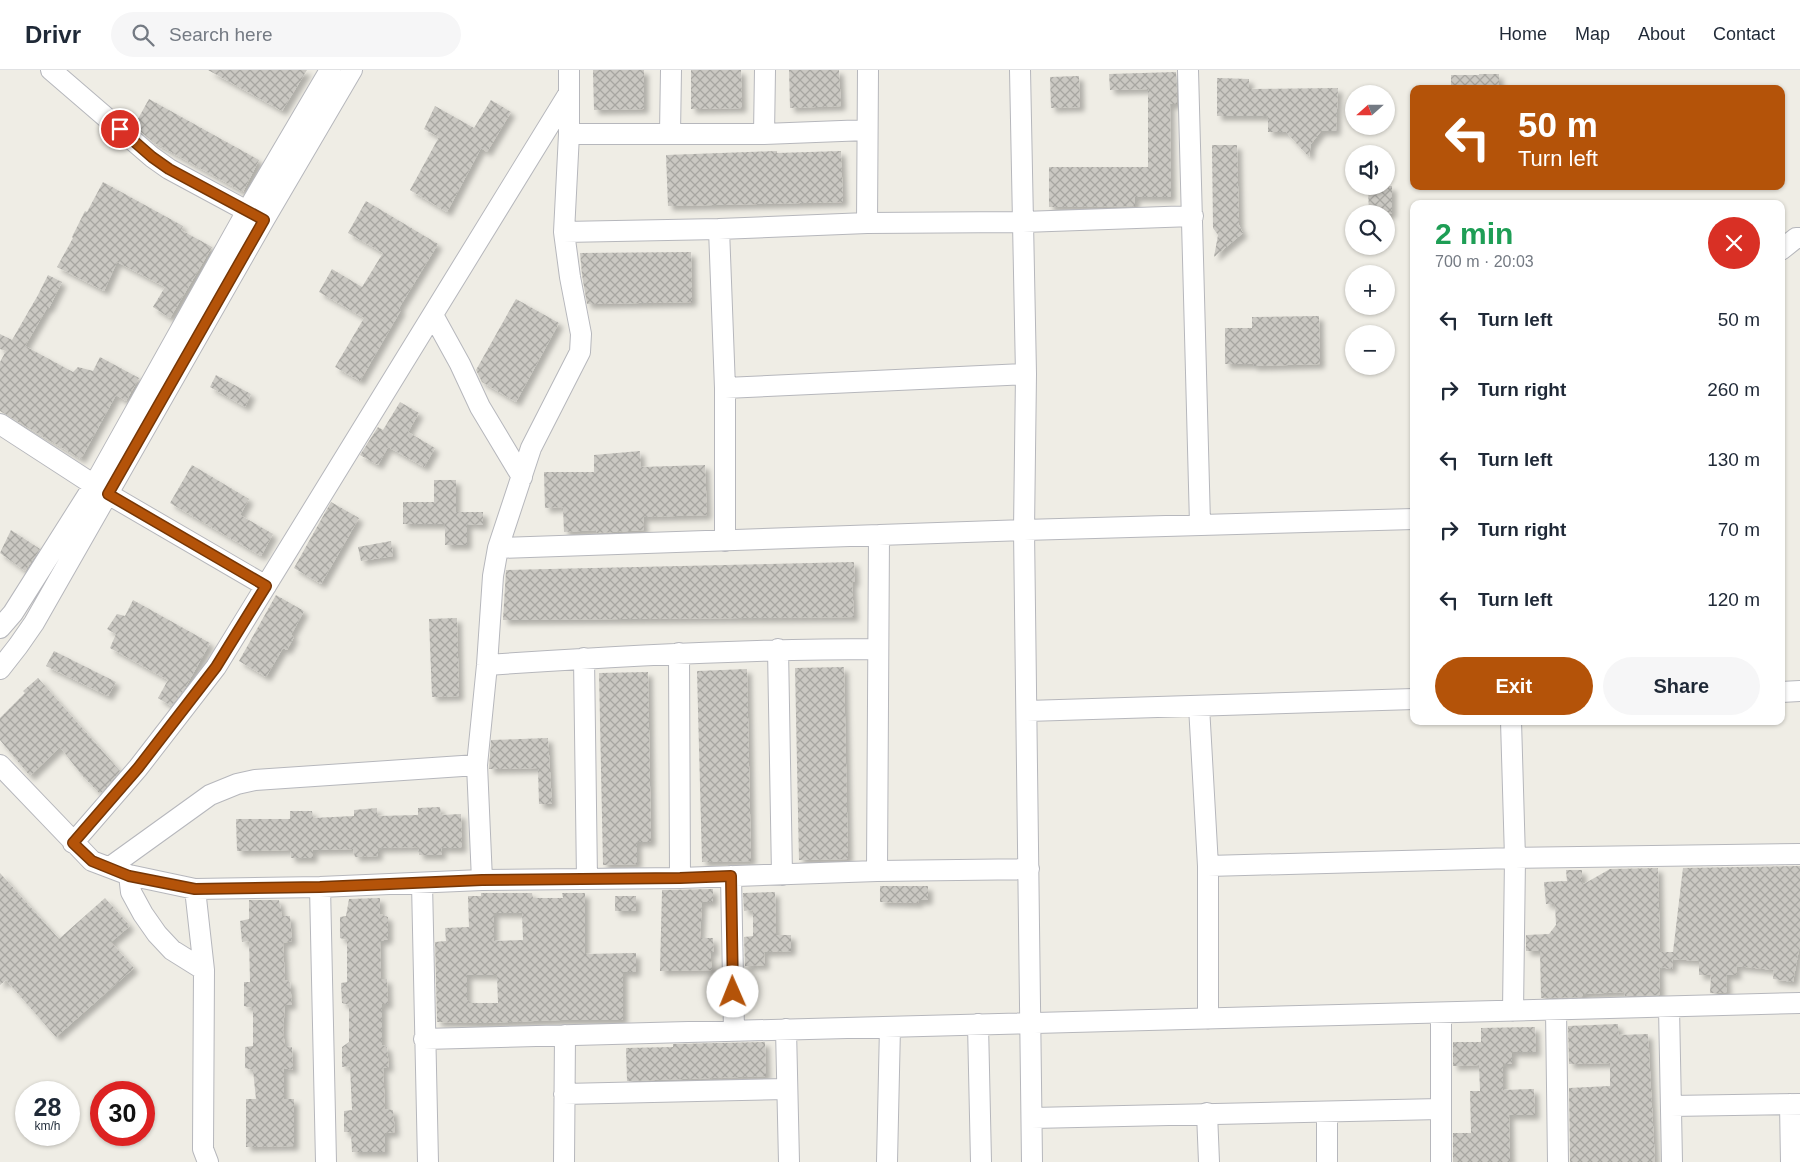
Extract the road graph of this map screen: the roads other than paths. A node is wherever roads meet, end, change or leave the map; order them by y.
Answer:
1 (51, 70) edge
2 (330, 70) edge
3 (352, 70) edge
4 (569, 70) edge
5 (671, 70) edge
6 (765, 70) edge
7 (868, 70) edge
8 (1020, 70) edge
9 (1188, 70) edge
10 (569, 93) junction
11 (867, 130) junction
12 (670, 133) junction
13 (569, 134) junction
14 (764, 134) junction
15 (302, 136) junction
16 (255, 215) junction
17 (1193, 216) junction
18 (1023, 222) junction
19 (867, 223) junction
20 (718, 230) junction
21 (564, 232) junction
22 (1800, 238) edge
23 (1785, 247) edge
24 (432, 315) junction
25 (1026, 374) junction
26 (725, 388) junction
27 (0, 424) edge
28 (522, 477) junction
29 (101, 489) junction
30 (1410, 519) edge
31 (1200, 524) junction
32 (1024, 530) junction
33 (879, 535) junction
34 (725, 541) junction
35 (498, 548) junction
36 (266, 586) junction
37 (13, 613) junction
38 (34, 623) junction
39 (0, 628) edge
40 (778, 649) junction
41 (878, 649) junction
42 (679, 653) junction
43 (584, 658) junction
44 (487, 664) junction
45 (0, 668) edge
46 (1800, 691) edge
47 (1785, 692) edge
48 (1410, 699) edge
49 (1200, 706) junction
50 (1027, 711) junction
51 (1511, 725) edge
52 (0, 765) edge
53 (477, 766) junction
54 (73, 843) junction
55 (1800, 854) edge
56 (1514, 858) junction
57 (1208, 866) junction
58 (110, 867) junction
59 (1028, 869) junction
60 (877, 871) junction
61 (782, 875) junction
62 (129, 876) junction
63 (731, 876) junction
64 (680, 878) junction
65 (587, 879) junction
66 (482, 880) junction
67 (422, 883) junction
68 (320, 887) junction
69 (195, 889) junction
70 (204, 970) junction
71 (1800, 1003) edge
72 (1669, 1007) junction
73 (1556, 1010) junction
74 (1513, 1011) junction
75 (1441, 1012) junction
76 (1208, 1019) junction
77 (1030, 1023) junction
78 (978, 1024) junction
79 (890, 1027) junction
80 (786, 1029) junction
81 (734, 1031) junction
82 (564, 1035) junction
83 (424, 1039) junction
84 (787, 1089) junction
85 (564, 1094) junction
86 (1795, 1104) edge
87 (1671, 1106) junction
88 (1440, 1109) junction
89 (1326, 1112) junction
90 (1207, 1113) junction
91 (1032, 1118) junction
92 (208, 1162) edge
93 (326, 1162) edge
94 (428, 1162) edge
95 (564, 1162) edge
96 (789, 1162) edge
97 (887, 1162) edge
98 (981, 1162) edge
99 (1032, 1162) edge
100 (1209, 1162) edge
101 (1327, 1162) edge
102 (1441, 1162) edge
103 (1558, 1162) edge
104 (1672, 1162) edge
105 (1791, 1162) edge

1 - 16 street
2 - 15 street
3 - 15 street
4 - 10 street
5 - 12 street
6 - 14 street
7 - 11 street
8 - 18 street
9 - 17 street
10 - 13 street
10 - 24 street
11 - 14 street
11 - 19 street
12 - 13 street
12 - 14 street
13 - 21 street
15 - 16 street
16 - 29 street
17 - 18 street
17 - 31 street
18 - 19 street
18 - 25 street
19 - 20 street
20 - 21 street
20 - 26 street
21 - 28 street
22 - 23 street
24 - 28 street
24 - 36 street
25 - 26 street
25 - 32 street
26 - 34 street
27 - 29 street
28 - 35 street
29 - 36 street
29 - 37 street
29 - 38 street
30 - 31 street
31 - 32 street
32 - 33 street
32 - 50 street
33 - 34 street
33 - 41 street
34 - 35 street
35 - 44 street
36 - 54 street
37 - 38 street
37 - 39 street
38 - 45 street
40 - 41 street
40 - 42 street
40 - 61 street
41 - 60 street
42 - 43 street
42 - 64 street
43 - 44 street
43 - 65 street
44 - 53 street
46 - 47 street
48 - 49 street
49 - 50 street
49 - 57 street
50 - 59 street
51 - 56 street
52 - 54 street
53 - 58 street
53 - 66 street
54 - 58 street
55 - 56 street
56 - 57 street
56 - 74 street
57 - 76 street
58 - 62 street
59 - 60 street
59 - 77 street
60 - 61 street
61 - 63 street
62 - 69 street
62 - 70 street
63 - 64 street
63 - 81 street
64 - 65 street
65 - 66 street
66 - 67 street
67 - 68 street
67 - 83 street
68 - 69 street
68 - 93 street
69 - 70 street
70 - 92 street
71 - 72 street
72 - 73 street
72 - 87 street
73 - 74 street
73 - 103 street
74 - 75 street
75 - 76 street
75 - 88 street
76 - 77 street
77 - 78 street
77 - 91 street
78 - 79 street
78 - 98 street
79 - 80 street
79 - 97 street
80 - 81 street
80 - 84 street
81 - 82 street
82 - 83 street
82 - 85 street
83 - 94 street
84 - 85 street
84 - 96 street
85 - 95 street
86 - 87 street
86 - 105 street
87 - 104 street
88 - 89 street
88 - 102 street
89 - 90 street
89 - 101 street
90 - 91 street
90 - 100 street
91 - 99 street

